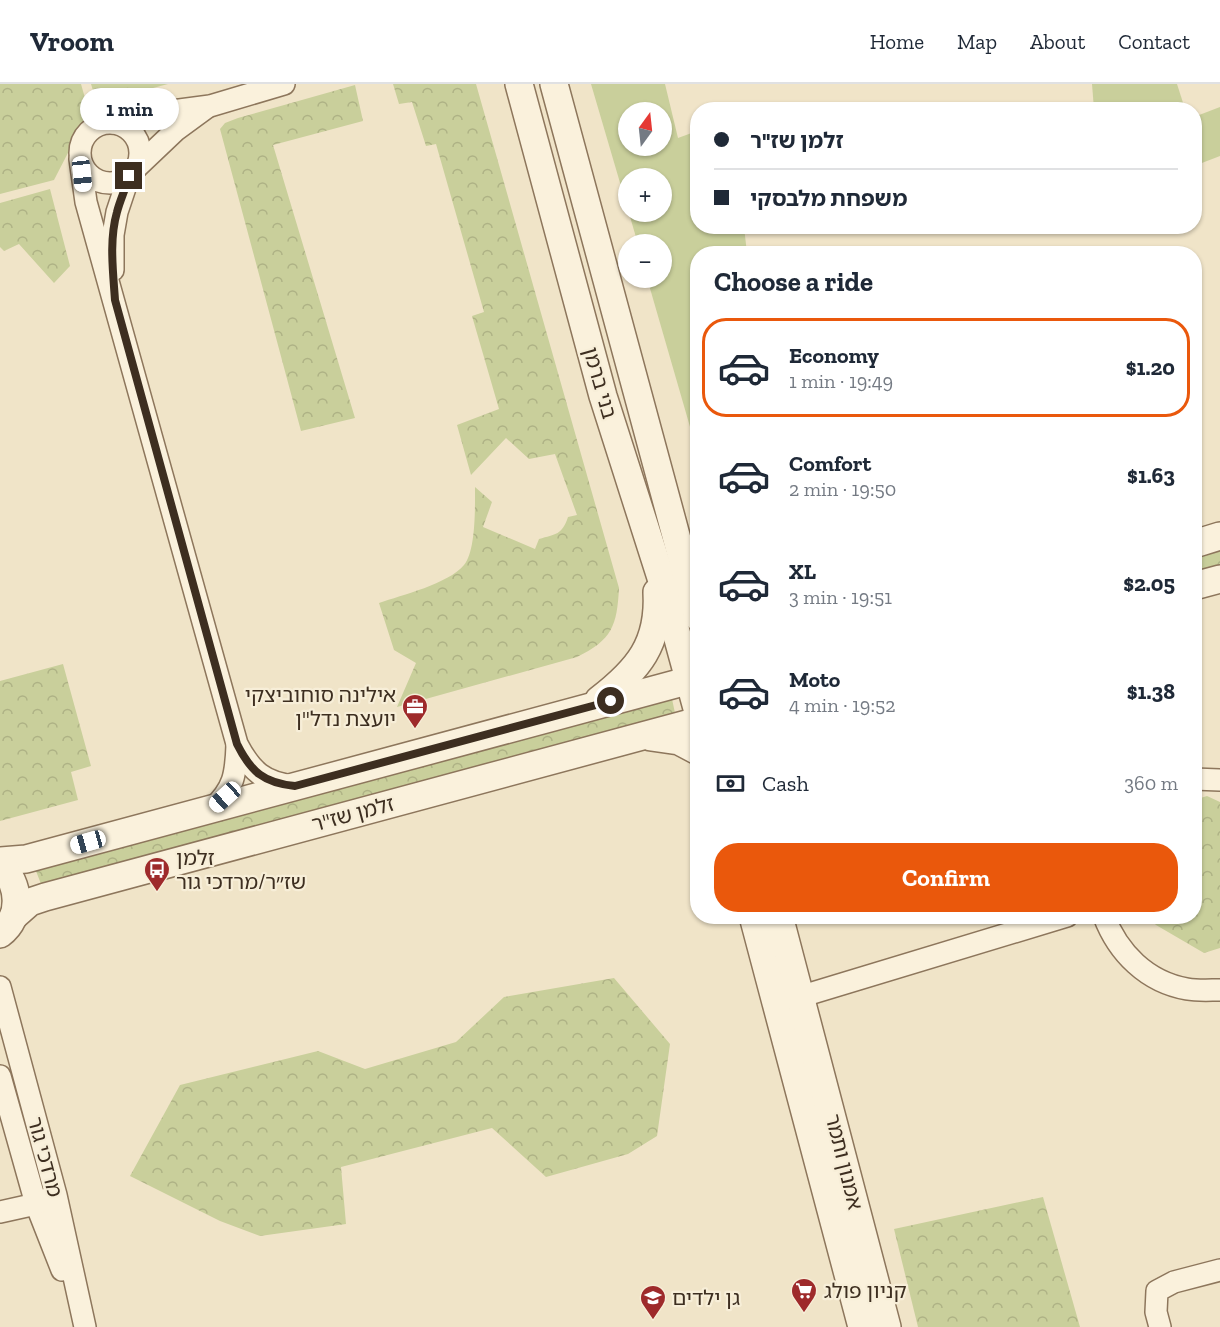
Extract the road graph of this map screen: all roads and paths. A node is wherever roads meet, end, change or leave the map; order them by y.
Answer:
1 (284, 84) edge
2 (519, 84) edge
3 (554, 84) edge
4 (210, 106) junction
5 (113, 123) junction
6 (80, 159) junction
7 (133, 172) junction
8 (115, 300) junction
9 (645, 526) junction
10 (1220, 537) edge
11 (1202, 541) edge
12 (690, 576) edge
13 (1220, 579) edge
14 (1202, 584) edge
15 (690, 670) edge
16 (690, 680) edge
17 (592, 706) junction
18 (690, 723) edge
19 (641, 736) junction
20 (237, 744) junction
21 (690, 747) edge
22 (1202, 779) edge
23 (1220, 780) edge
24 (295, 786) junction
25 (212, 809) junction
26 (0, 863) edge
27 (756, 924) edge
28 (780, 924) edge
29 (1041, 924) edge
30 (1107, 924) edge
31 (7, 925) edge
32 (0, 987) edge
33 (1220, 990) edge
34 (789, 1000) junction
35 (0, 1076) edge
36 (56, 1195) junction
37 (36, 1204) junction
38 (0, 1212) edge
39 (1220, 1270) edge
40 (85, 1327) edge
41 (862, 1327) edge
42 (887, 1327) edge
43 (1160, 1327) edge

1 - 4 street
2 - 9 street, בני ברמן
3 - 12 street, בני ברמן
4 - 5 street
4 - 7 street
5 - 6 street
5 - 7 street
6 - 7 street
6 - 8 street
7 - 8 street
8 - 20 street
9 - 15 street, בני ברמן
9 - 17 street
10 - 11 street
13 - 14 street
16 - 17 street, זלמן שז"ר
17 - 24 street, זלמן שז"ר
18 - 19 street, זלמן שז"ר
19 - 21 street
19 - 31 street, זלמן שז"ר
20 - 24 street
20 - 25 street
22 - 23 street
24 - 25 street, זלמן שז"ר
25 - 26 street, זלמן שז"ר
26 - 31 street
27 - 34 street, אמנון ותמר
28 - 34 street, אמנון ותמר
29 - 34 street
30 - 33 street
32 - 36 street, מרדכי גור
34 - 41 street, אמנון ותמר
34 - 42 street, אמנון ותמר
35 - 37 street, מרדכי גור
36 - 37 street
36 - 40 street, מרדכי גור
37 - 38 street
37 - 40 street, מרדכי גור
39 - 43 street

